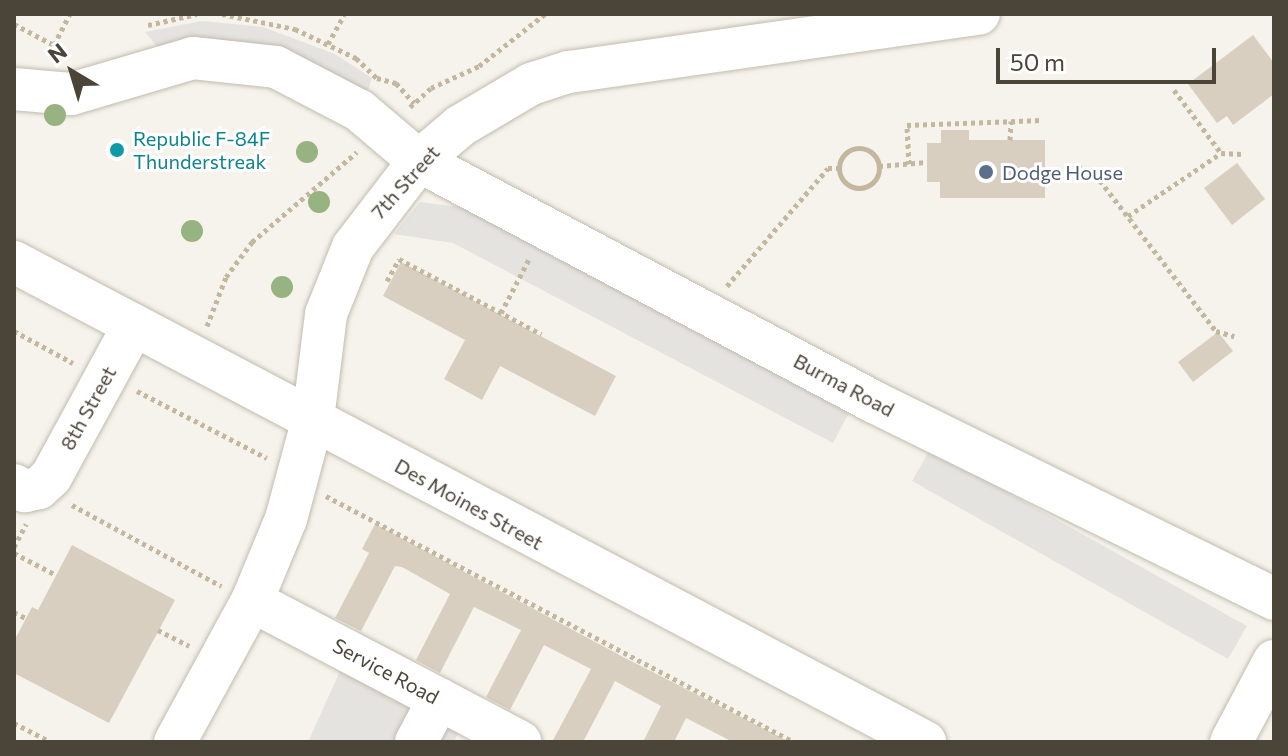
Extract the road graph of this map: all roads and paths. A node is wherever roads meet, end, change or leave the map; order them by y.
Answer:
1 (70, 14) edge
2 (197, 14) edge
3 (545, 14) edge
4 (979, 14) edge
5 (344, 15) edge
6 (14, 24) edge
7 (148, 25) dead end
8 (328, 44) dead end
9 (14, 89) edge
10 (1174, 90) dead end
11 (1042, 120) dead end
12 (1011, 121) junction
13 (382, 130) junction
14 (1010, 140) dead end
15 (1221, 153) junction
16 (1241, 154) dead end
17 (419, 161) junction
18 (927, 162) dead end
19 (909, 164) junction
20 (879, 166) junction
21 (1078, 166) dead end
22 (839, 168) junction
23 (1128, 216) junction
24 (545, 228) junction
25 (14, 262) edge
26 (387, 281) dead end
27 (501, 313) junction
28 (714, 317) junction
29 (134, 325) junction
30 (14, 331) edge
31 (541, 334) dead end
32 (1234, 336) dead end
33 (195, 357) junction
34 (106, 376) junction
35 (313, 419) junction
36 (297, 478) junction
37 (36, 497) edge
38 (14, 550) edge
39 (56, 575) dead end
40 (1274, 599) edge
41 (234, 600) junction
42 (14, 612) edge
43 (26, 618) dead end
44 (158, 630) dead end
45 (197, 635) dead end
46 (191, 647) junction
47 (184, 660) dead end
48 (1274, 661) edge
49 (439, 699) junction
50 (14, 723) edge
51 (51, 742) edge
52 (175, 742) edge
53 (416, 742) edge
54 (520, 742) edge
55 (794, 742) edge
56 (925, 742) edge
57 (1231, 742) edge

1 - 6 path
2 - 7 path
3 - 13 path
4 - 17 street, 7th Street
5 - 8 path
9 - 13 street, Burma Road
10 - 15 path
11 - 12 path
12 - 14 path
12 - 19 path
13 - 17 street, Burma Road
13 - 33 path
15 - 16 path
15 - 23 path
17 - 24 street, Burma Road
17 - 35 street, 7th Street
18 - 19 path
19 - 20 path
20 - 22 path
20 - 22 path
21 - 23 path
22 - 28 path
23 - 32 path
24 - 27 path
24 - 28 street, Burma Road
25 - 29 street, Des Moines Street
26 - 27 path
27 - 31 path
28 - 40 street, Burma Road
29 - 33 street, Des Moines Street
29 - 34 street, 8th Street
30 - 34 path
33 - 35 street, Des Moines Street
34 - 36 path
34 - 37 street, 8th Street
35 - 36 street, 7th Street
35 - 56 street, Des Moines Street
36 - 41 street, 7th Street
36 - 55 path
37 - 38 path
37 - 41 path
38 - 39 path
41 - 49 street, Service Road
41 - 52 street, 7th Street
42 - 43 path
44 - 46 path
45 - 46 path
46 - 47 path
48 - 57 street
49 - 53 street
49 - 54 street, Service Road
50 - 51 path

